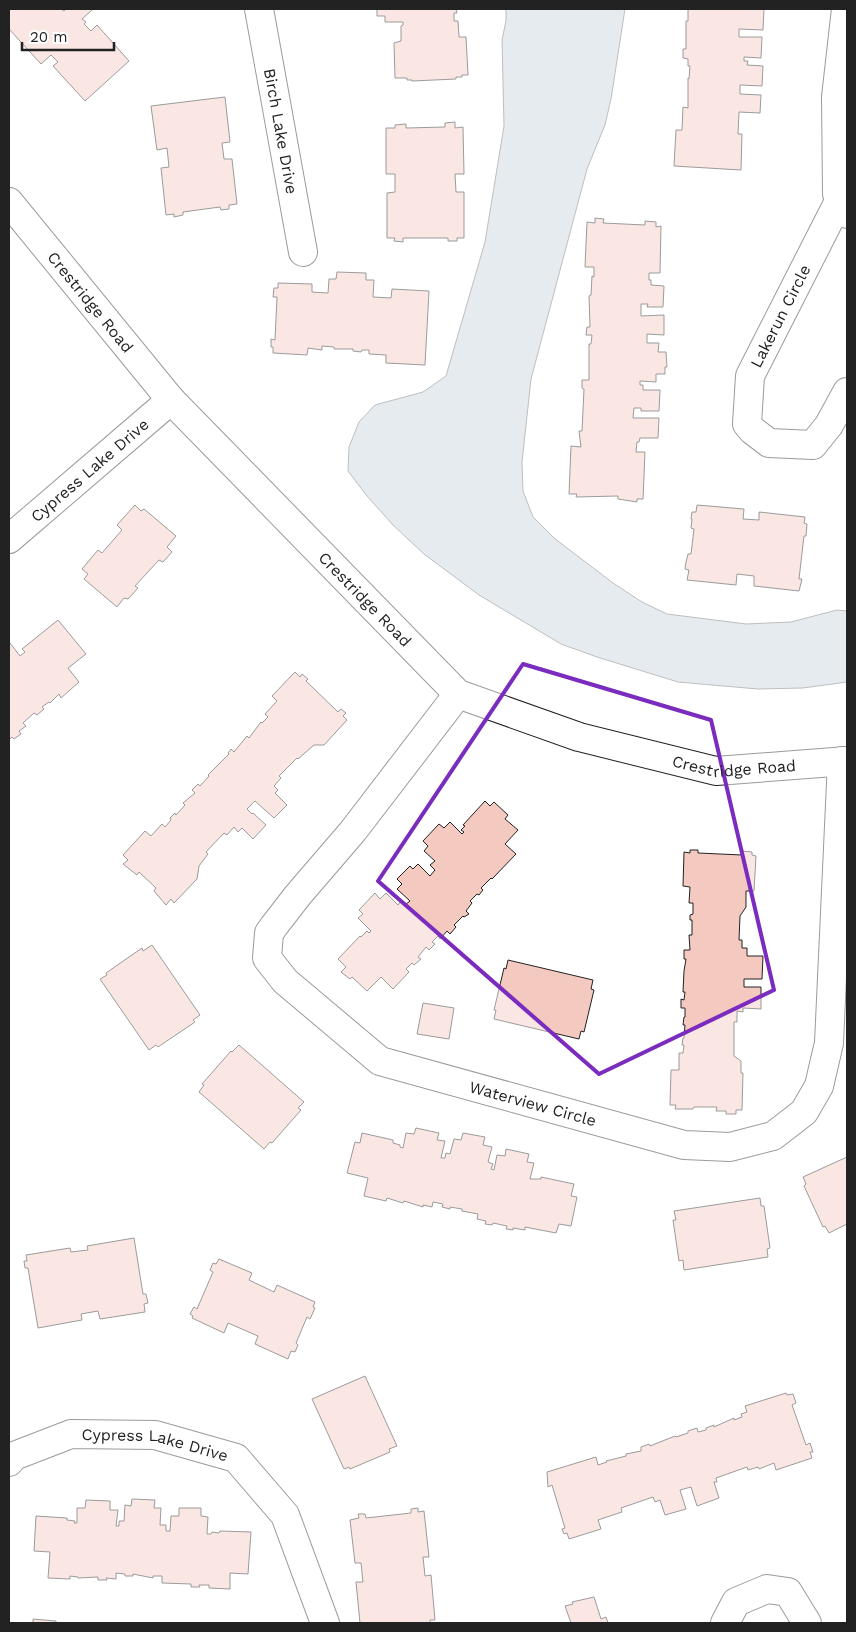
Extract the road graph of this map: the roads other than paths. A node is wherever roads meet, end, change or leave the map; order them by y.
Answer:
1 (259, 9) edge
2 (846, 9) edge
3 (9, 202) edge
4 (843, 207) edge
5 (303, 252) dead end
6 (847, 392) edge
7 (171, 400) junction
8 (9, 538) edge
9 (458, 694) junction
10 (845, 761) edge
11 (9, 1462) edge
12 (325, 1623) edge
13 (725, 1623) edge
14 (807, 1623) edge

1 - 5 street, Birch Lake Drive
2 - 4 street, Lakerun Circle
3 - 7 street, Crestridge Road
4 - 6 street, Lakerun Circle
7 - 8 street, Cypress Lake Drive
7 - 9 street, Crestridge Road
9 - 10 street, Crestridge Road
9 - 10 street, Waterview Circle
11 - 12 street, Cypress Lake Drive
13 - 14 street

